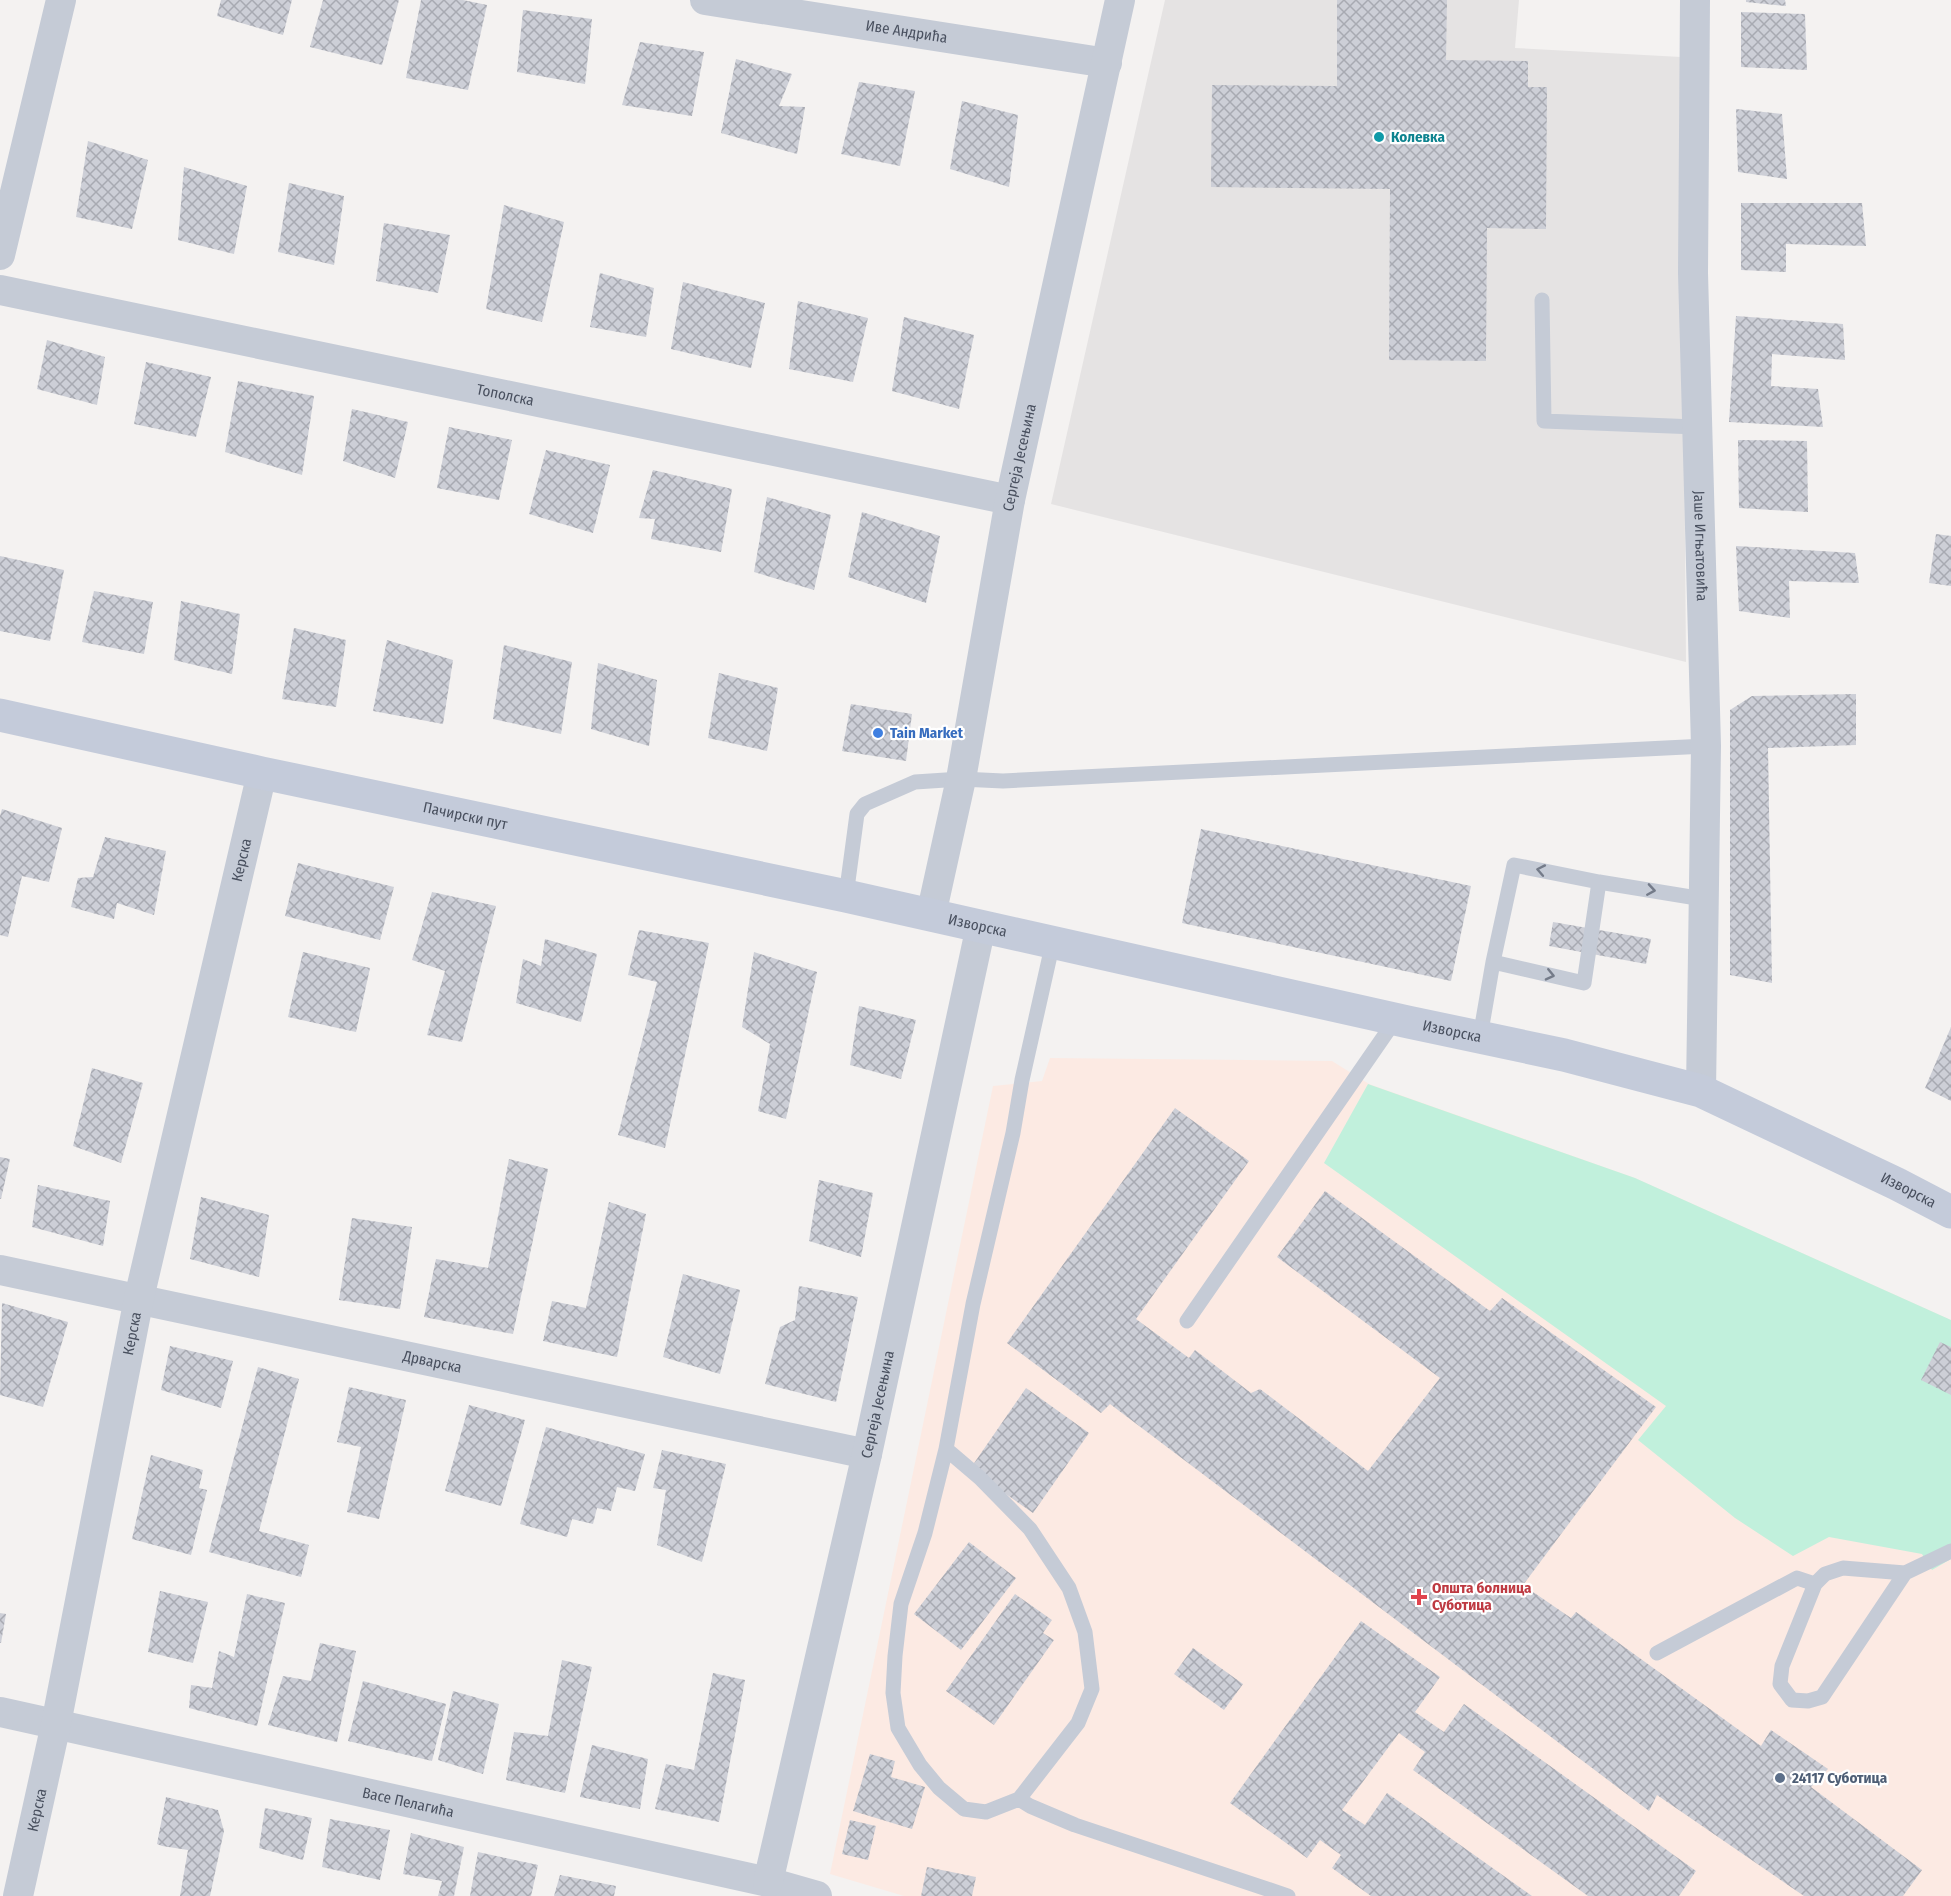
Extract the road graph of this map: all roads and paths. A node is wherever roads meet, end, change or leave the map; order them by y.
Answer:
1 (61, 0) edge
2 (705, 0) edge
3 (1120, 0) edge
4 (1695, 0) edge
5 (1107, 63) junction
6 (0, 255) edge
7 (0, 290) edge
8 (1542, 300) dead end
9 (1696, 427) junction
10 (1010, 500) junction
11 (0, 715) edge
12 (1706, 746) junction
13 (262, 773) junction
14 (961, 779) junction
15 (1599, 882) junction
16 (846, 896) junction
17 (1704, 899) junction
18 (931, 915) junction
19 (981, 926) junction
20 (1053, 942) junction
21 (1492, 962) junction
22 (1396, 1019) junction
23 (1480, 1037) junction
24 (1701, 1091) junction
25 (1951, 1212) edge
26 (0, 1269) edge
27 (139, 1298) junction
28 (1187, 1321) dead end
29 (946, 1449) junction
30 (867, 1454) junction
31 (1951, 1551) edge
32 (1905, 1573) junction
33 (1815, 1584) junction
34 (1657, 1653) dead end
35 (0, 1712) edge
36 (56, 1724) junction
37 (1019, 1799) junction
38 (768, 1882) junction
39 (18, 1896) edge
40 (818, 1896) edge
41 (1288, 1896) edge

1 - 6 street
2 - 5 street, Иве Андрића
3 - 5 street, Сергеја Јесењина
4 - 9 street, Јаше Игњатовића
5 - 10 street, Сергеја Јесењина
7 - 10 street, Тополска
8 - 9 lane
9 - 12 street, Јаше Игњатовића
10 - 14 street, Сергеја Јесењина
11 - 13 street, Пачирски пут
12 - 14 lane
12 - 17 street, Јаше Игњатовића
13 - 16 street, Пачирски пут
13 - 27 street, Керска
14 - 16 lane
14 - 18 street, Сергеја Јесењина
15 -> 17 lane
15 -> 21 lane
21 -> 15 lane
16 - 18 street, Пачирски пут
17 - 24 street, Јаше Игњатовића
18 - 19 street, Изворска
19 - 20 street, Изворска
19 - 30 street, Сергеја Јесењина
20 - 22 street, Изворска
20 - 29 lane
21 - 23 lane
22 - 23 street, Изворска
22 - 28 lane
23 - 24 street, Изворска
24 - 25 street, Изворска
26 - 27 street, Дрварска
27 - 30 street, Дрварска
27 - 36 street, Керска
29 - 37 lane
29 - 37 lane
30 - 38 street, Сергеја Јесењина
31 - 32 lane
32 - 33 lane
32 - 33 lane
33 - 34 lane
35 - 36 street, Васе Пелагића
36 - 38 street, Васе Пелагића
36 - 39 street, Керска
37 - 41 lane
38 - 40 street, Васе Пелагића

